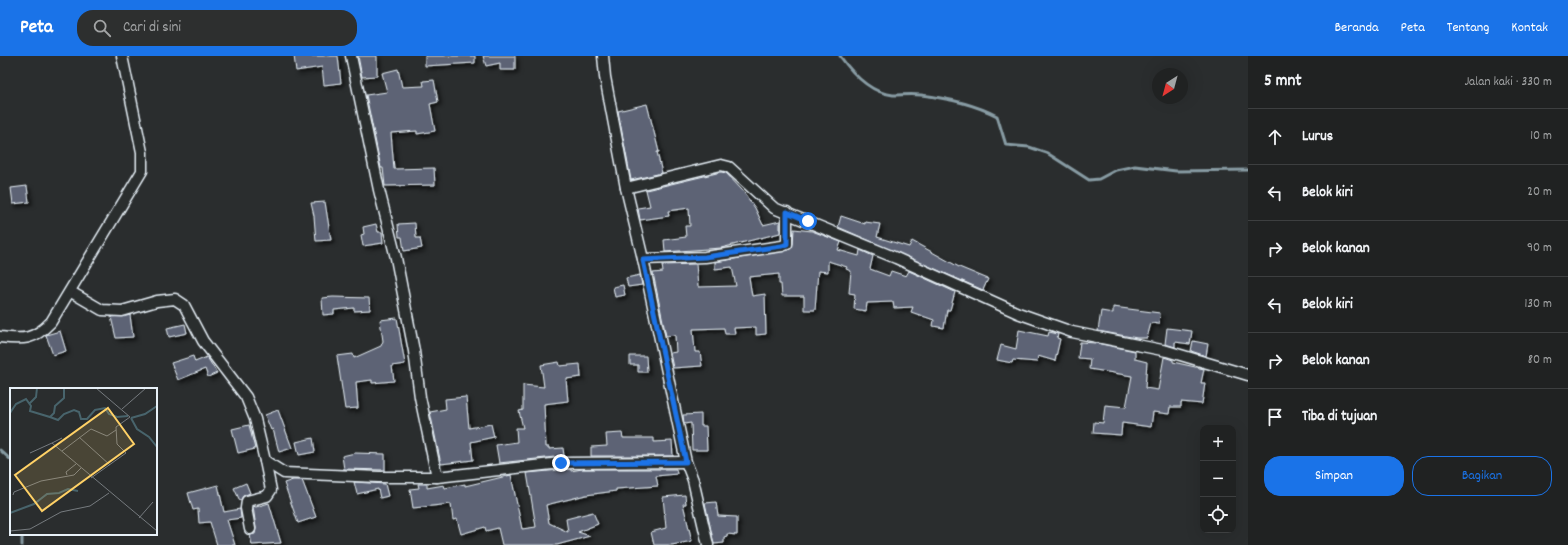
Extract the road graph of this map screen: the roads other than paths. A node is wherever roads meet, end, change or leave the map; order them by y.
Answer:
1 (122, 56) edge
2 (351, 56) edge
3 (603, 56) edge
4 (626, 188) junction
5 (787, 212) junction
6 (643, 260) junction
7 (71, 292) junction
8 (0, 336) edge
9 (1248, 375) edge
10 (265, 461) junction
11 (686, 462) junction
12 (437, 477) junction
13 (250, 528) dead end
14 (708, 545) edge

1 - 7 street
2 - 12 street
3 - 4 street
4 - 5 street
4 - 6 street
5 - 6 street
5 - 9 street
6 - 11 street
7 - 8 street
7 - 10 street
10 - 12 street
10 - 13 street
11 - 12 street
11 - 14 street

